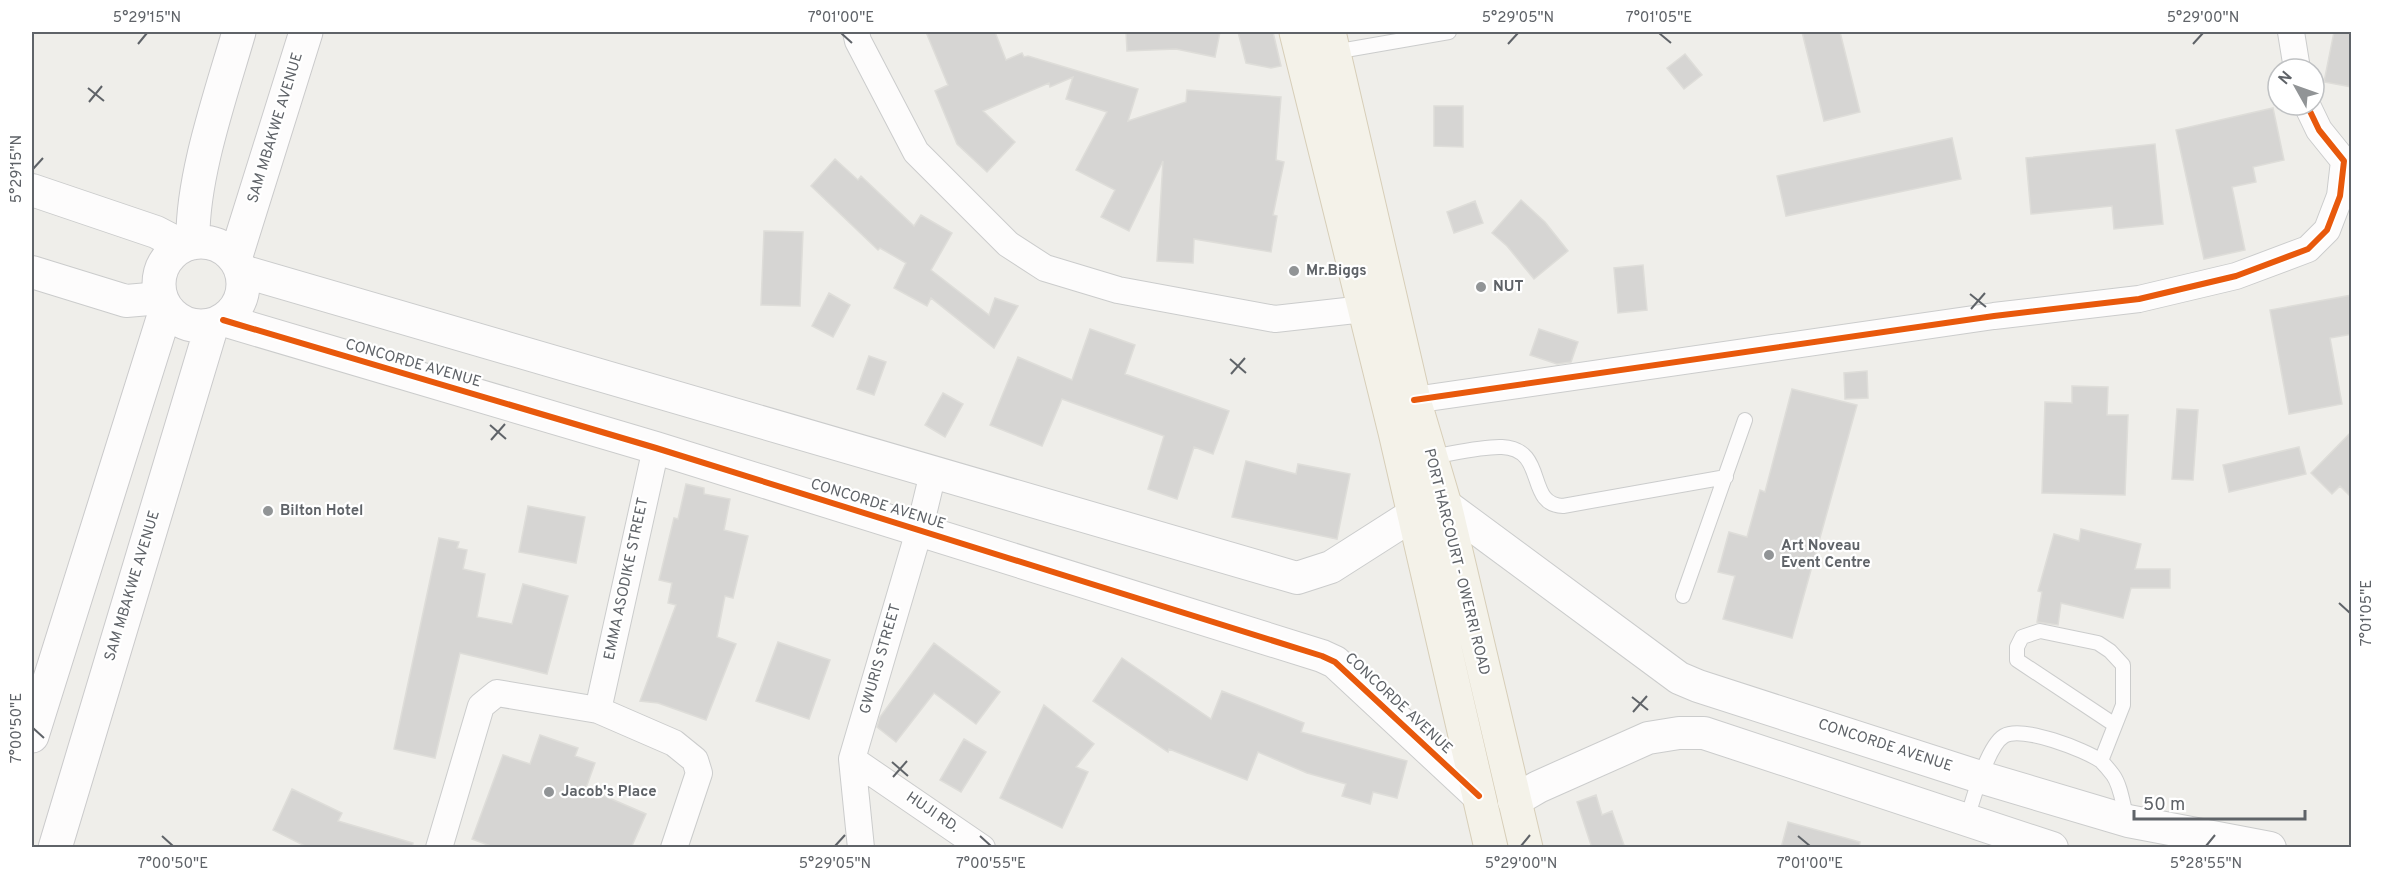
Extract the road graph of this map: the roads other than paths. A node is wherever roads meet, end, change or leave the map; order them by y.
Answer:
1 (239, 32) edge
2 (306, 32) edge
3 (856, 32) edge
4 (1296, 32) edge
5 (1449, 32) edge
6 (2291, 32) edge
7 (1332, 42) edge
8 (2295, 57) edge
9 (2313, 117) edge
10 (2348, 162) edge
11 (32, 190) edge
12 (188, 244) junction
13 (238, 265) junction
14 (32, 272) edge
15 (163, 304) junction
16 (1378, 306) junction
17 (217, 323) junction
18 (1414, 400) junction
19 (1745, 420) dead end
20 (656, 448) junction
21 (1431, 457) junction
22 (933, 473) junction
23 (1726, 477) junction
24 (1445, 505) junction
25 (1414, 514) junction
26 (919, 531) junction
27 (1683, 596) dead end
28 (598, 710) junction
29 (2115, 725) junction
30 (32, 736) edge
31 (852, 759) junction
32 (2101, 761) junction
33 (1980, 777) junction
34 (1479, 796) junction
35 (1514, 801) junction
36 (1967, 819) junction
37 (2128, 821) junction
38 (55, 848) edge
39 (439, 848) edge
40 (674, 848) edge
41 (861, 848) edge
42 (982, 848) edge
43 (1491, 848) edge
44 (1526, 848) edge
45 (2052, 848) edge
46 (2270, 848) edge

1 - 12 main road
2 - 13 main road, SAM MBAKWE AVENUE
3 - 16 street
4 - 16 main road, PORT HARCOURT - OWERRI ROAD
5 - 7 lane
6 - 8 street
7 - 16 main road, PORT HARCOURT - OWERRI ROAD
9 - 10 street
10 - 18 street
11 - 12 street
12 - 13 main road
12 - 15 main road
13 - 17 main road
13 - 22 street
14 - 15 street
15 - 17 main road
15 - 30 main road
16 - 18 main road, PORT HARCOURT - OWERRI ROAD
16 - 25 main road, PORT HARCOURT - OWERRI ROAD
17 - 20 street, CONCORDE AVENUE
17 - 38 main road, SAM MBAKWE AVENUE
18 - 21 main road, PORT HARCOURT - OWERRI ROAD
19 - 23 lane
20 - 26 street, CONCORDE AVENUE
20 - 28 street, EMMA ASODIKE STREET
21 - 23 lane
21 - 24 main road, PORT HARCOURT - OWERRI ROAD
22 - 25 street
22 - 26 street, GWURIS STREET
23 - 27 lane
24 - 33 street, CONCORDE AVENUE
24 - 35 main road, PORT HARCOURT - OWERRI ROAD
25 - 34 main road, PORT HARCOURT - OWERRI ROAD
26 - 31 street, GWURIS STREET
26 - 34 street, CONCORDE AVENUE
28 - 39 street
28 - 40 street
29 - 29 lane
29 - 32 lane
31 - 41 street, GWURIS STREET
31 - 42 street, HUJI RD.
32 - 33 lane
32 - 37 lane
33 - 36 lane
33 - 37 street, CONCORDE AVENUE
34 - 43 main road, PORT HARCOURT - OWERRI ROAD
35 - 36 street
35 - 44 main road, PORT HARCOURT - OWERRI ROAD
36 - 45 street
37 - 46 street, CONCORDE AVENUE

